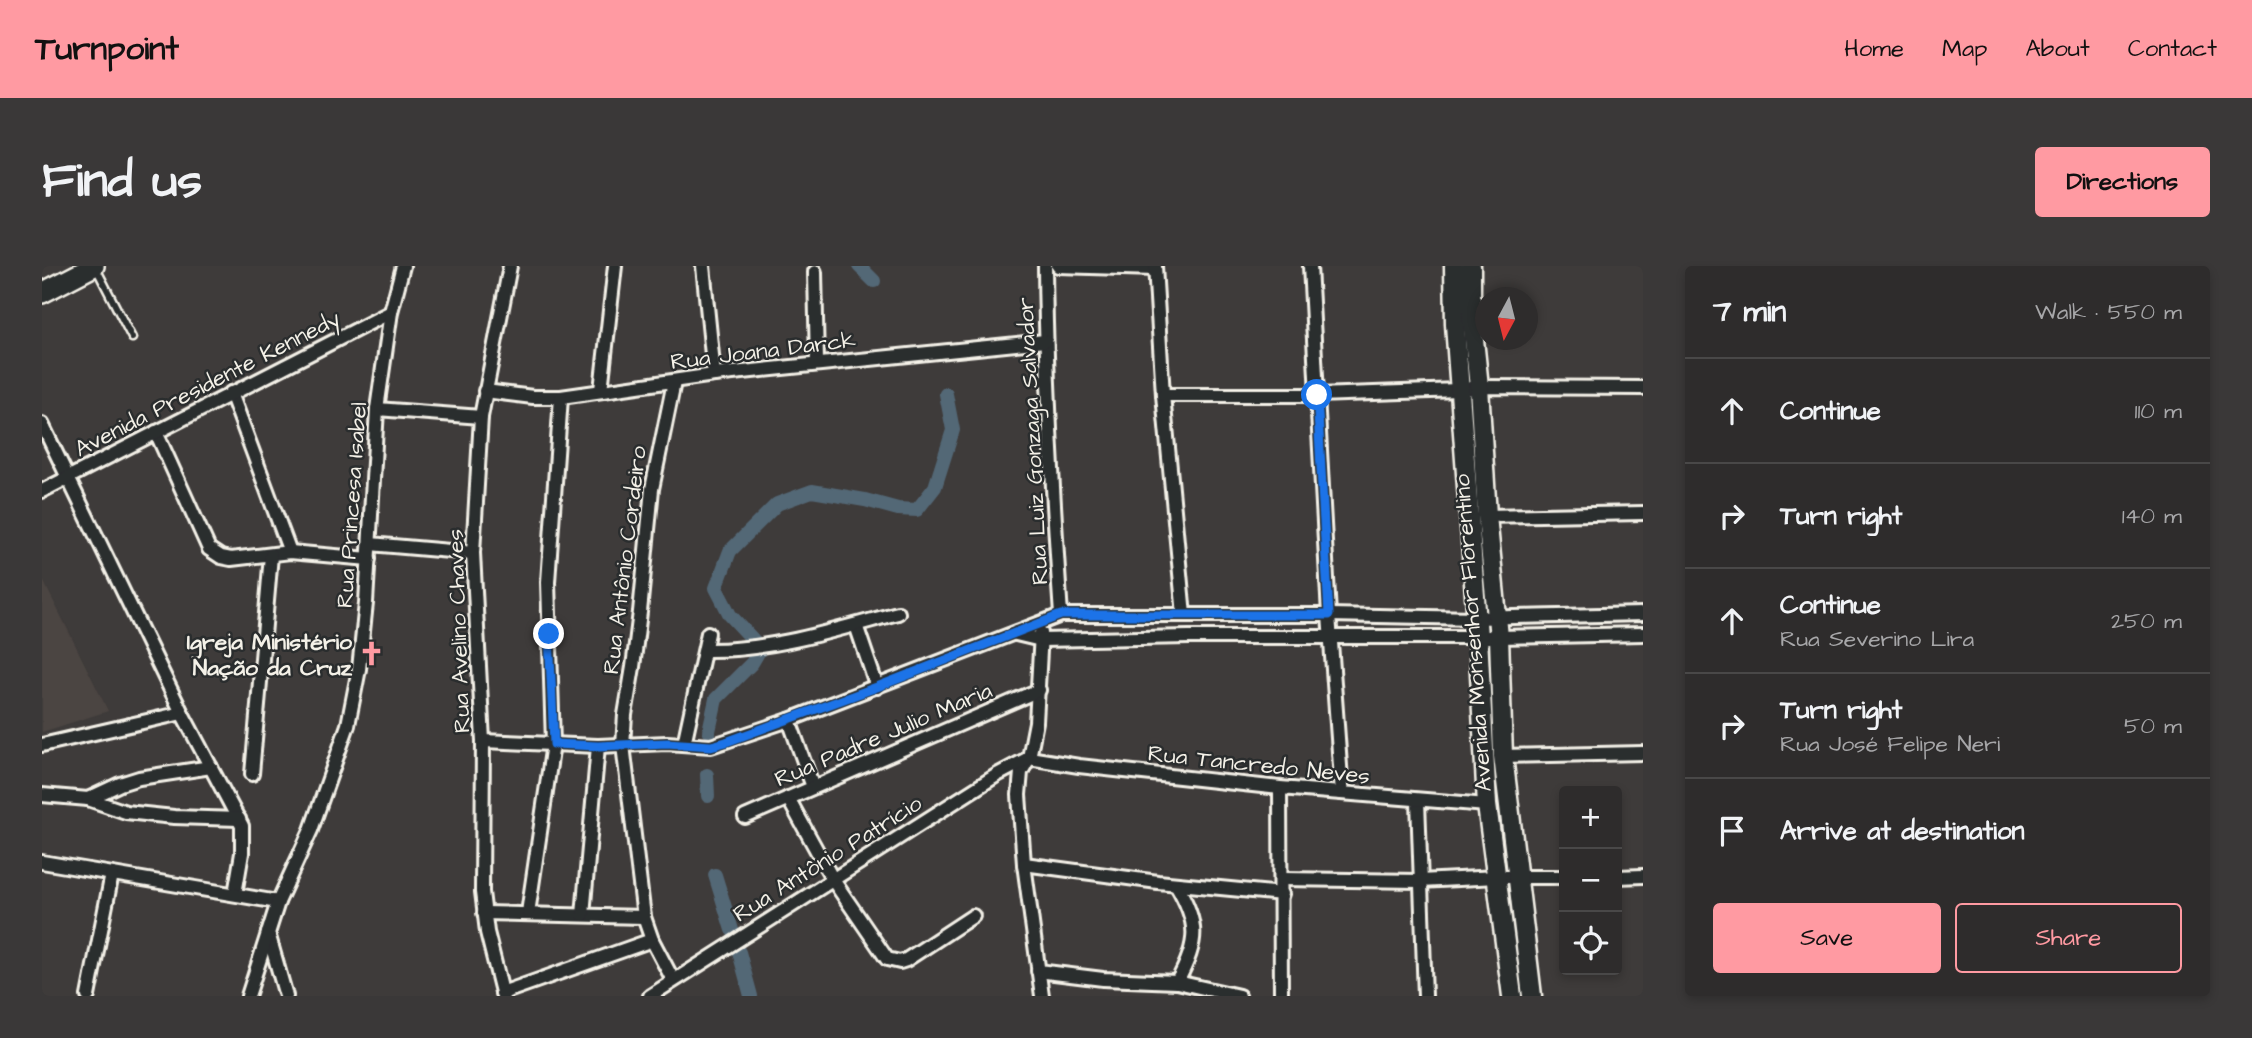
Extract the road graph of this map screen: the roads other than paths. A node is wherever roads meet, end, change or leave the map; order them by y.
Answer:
1 (95, 266) edge
2 (403, 266) edge
3 (510, 266) edge
4 (615, 266) edge
5 (703, 266) edge
6 (1045, 266) edge
7 (1058, 266) edge
8 (1310, 266) edge
9 (1454, 266) edge
10 (1471, 266) edge
11 (1155, 267) edge
12 (815, 272) dead end
13 (42, 293) edge
14 (391, 312) junction
15 (132, 338) dead end
16 (1045, 341) junction
17 (817, 363) junction
18 (714, 375) junction
19 (674, 382) junction
20 (1479, 387) junction
21 (1643, 388) edge
22 (601, 390) junction
23 (1459, 390) junction
24 (485, 391) junction
25 (232, 393) junction
26 (1163, 395) junction
27 (1317, 395) junction
28 (561, 397) junction
29 (377, 409) junction
30 (481, 417) junction
31 (42, 424) edge
32 (156, 432) junction
33 (67, 478) junction
34 (42, 491) edge
35 (1643, 513) edge
36 (1487, 516) junction
37 (370, 544) junction
38 (290, 552) junction
39 (473, 553) junction
40 (271, 555) junction
41 (369, 559) junction
42 (898, 613) dead end
43 (1643, 614) edge
44 (1061, 615) junction
45 (1184, 615) junction
46 (1329, 615) junction
47 (1497, 617) junction
48 (1476, 618) junction
49 (1042, 621) junction
50 (856, 625) junction
51 (708, 633) dead end
52 (1016, 634) junction
53 (1643, 634) edge
54 (1478, 637) junction
55 (1499, 637) junction
56 (1332, 638) junction
57 (1041, 640) junction
58 (705, 650) junction
59 (877, 687) junction
60 (1039, 690) junction
61 (182, 713) junction
62 (789, 720) junction
63 (483, 741) junction
64 (554, 744) junction
65 (684, 744) junction
66 (42, 745) edge
67 (623, 745) junction
68 (598, 746) junction
69 (1643, 753) edge
70 (1503, 756) junction
71 (1028, 758) junction
72 (211, 767) junction
73 (252, 774) dead end
74 (813, 787) junction
75 (1280, 789) junction
76 (1342, 793) junction
77 (42, 795) edge
78 (788, 798) junction
79 (88, 799) junction
80 (1418, 801) junction
81 (1487, 805) junction
82 (745, 817) dead end
83 (239, 820) junction
84 (42, 862) edge
85 (1024, 864) junction
86 (112, 874) junction
87 (1643, 876) edge
88 (1497, 877) junction
89 (1518, 877) junction
90 (1559, 877) edge
91 (1622, 877) edge
92 (1282, 879) junction
93 (833, 880) junction
94 (1420, 881) junction
95 (1176, 884) junction
96 (235, 894) junction
97 (1282, 894) junction
98 (278, 902) junction
99 (484, 913) junction
100 (528, 913) junction
101 (583, 915) junction
102 (644, 916) junction
103 (973, 916) dead end
104 (268, 932) junction
105 (652, 940) junction
106 (1038, 971) junction
107 (673, 981) junction
108 (1177, 982) junction
109 (503, 994) edge
110 (88, 996) edge
111 (248, 996) edge
112 (286, 996) edge
113 (650, 996) edge
114 (1042, 996) edge
115 (1239, 996) edge
116 (1281, 996) edge
117 (1426, 996) edge
118 (1512, 996) edge
119 (1532, 996) edge

1 - 13 main road
1 - 15 lane
2 - 14 street, Rua Princesa Isabel
3 - 24 street, Rua Avelino Chaves
4 - 22 street
5 - 18 street
6 - 16 street, Rua Luiz Gonzaga Salvador
7 - 11 street
8 - 27 street
9 - 23 main road, Avenida Monsenhor Florentino
10 - 20 main road, Avenida Monsenhor Florentino
11 - 26 street
12 - 17 street
14 - 25 street, Avenida Presidente Kennedy
14 - 29 street, Rua Princesa Isabel
16 - 17 street, Rua Joana Darck
16 - 44 street, Rua Luiz Gonzaga Salvador
17 - 18 street, Rua Joana Darck
18 - 19 street, Rua Joana Darck
19 - 22 street, Rua Joana Darck
19 - 67 street, Rua Antônio Cordeiro
20 - 21 street
20 - 23 street
20 - 36 main road, Avenida Monsenhor Florentino
22 - 28 street, Rua Joana Darck
23 - 27 street
23 - 48 main road, Avenida Monsenhor Florentino
24 - 28 street, Rua Joana Darck
24 - 30 street, Rua Avelino Chaves
25 - 32 street, Avenida Presidente Kennedy
25 - 38 street
26 - 27 street
26 - 45 street
27 - 46 street
28 - 64 street
29 - 30 street
29 - 37 street, Rua Princesa Isabel
30 - 39 street, Rua Avelino Chaves
31 - 33 street
32 - 33 street, Avenida Presidente Kennedy
32 - 40 street
33 - 34 street, Avenida Presidente Kennedy
33 - 61 street
35 - 36 street
36 - 47 main road, Avenida Monsenhor Florentino
37 - 39 street
37 - 41 street, Rua Princesa Isabel
38 - 40 street
38 - 41 street
39 - 63 street, Rua Avelino Chaves
40 - 73 street
41 - 98 street, Rua Princesa Isabel
42 - 50 street
43 - 47 street
44 - 45 street
44 - 49 street
45 - 46 street
46 - 48 street
46 - 56 street
47 - 48 street
47 - 55 main road, Avenida Monsenhor Florentino
48 - 54 main road, Avenida Monsenhor Florentino
49 - 52 street
49 - 57 street
50 - 58 street
50 - 59 street
51 - 58 street
52 - 57 street
52 - 59 street
53 - 55 street
54 - 55 street
54 - 56 street
54 - 81 main road, Avenida Monsenhor Florentino
55 - 70 main road, Avenida Monsenhor Florentino
56 - 57 street
56 - 76 street
57 - 60 street
58 - 65 street
59 - 62 street
60 - 71 street
60 - 74 street, Rua Padre Julio Maria
61 - 66 street
61 - 72 street
62 - 65 street
62 - 74 street
63 - 64 street
63 - 99 street, Rua Avelino Chaves
64 - 68 street
64 - 100 street
65 - 67 street
67 - 68 street
67 - 102 street, Rua Antônio Cordeiro
68 - 101 street
69 - 70 street
70 - 89 main road, Avenida Monsenhor Florentino
71 - 75 street, Rua Tancredo Neves
71 - 85 street
71 - 93 street, Rua Antônio Patrício
72 - 79 street
72 - 83 street
74 - 78 street, Rua Padre Julio Maria
75 - 76 street, Rua Tancredo Neves
75 - 92 street
76 - 80 street, Rua Tancredo Neves
77 - 79 street
78 - 82 street, Rua Padre Julio Maria
78 - 93 street
79 - 83 street
80 - 81 street, Rua Tancredo Neves
80 - 94 street
81 - 88 main road, Avenida Monsenhor Florentino
83 - 96 street
84 - 86 street
85 - 95 street
85 - 106 street
86 - 96 street
86 - 110 street
87 - 91 street
88 - 89 street
88 - 94 street
88 - 118 main road, Avenida Monsenhor Florentino
89 - 90 street
89 - 119 main road, Avenida Monsenhor Florentino
92 - 94 street
92 - 97 street
93 - 103 street
93 - 107 street, Rua Antônio Patrício
94 - 117 street
95 - 97 street
95 - 108 street
96 - 98 street
97 - 116 street
98 - 104 street, Rua Princesa Isabel
99 - 100 street
99 - 109 street, Rua Avelino Chaves
100 - 101 street
101 - 102 street
102 - 105 street, Rua Antônio Cordeiro
104 - 111 street, Rua Princesa Isabel
104 - 112 street
105 - 107 street, Rua Antônio Cordeiro
105 - 109 street
106 - 108 street
106 - 114 street
107 - 113 street, Rua Antônio Patrício
108 - 115 street

